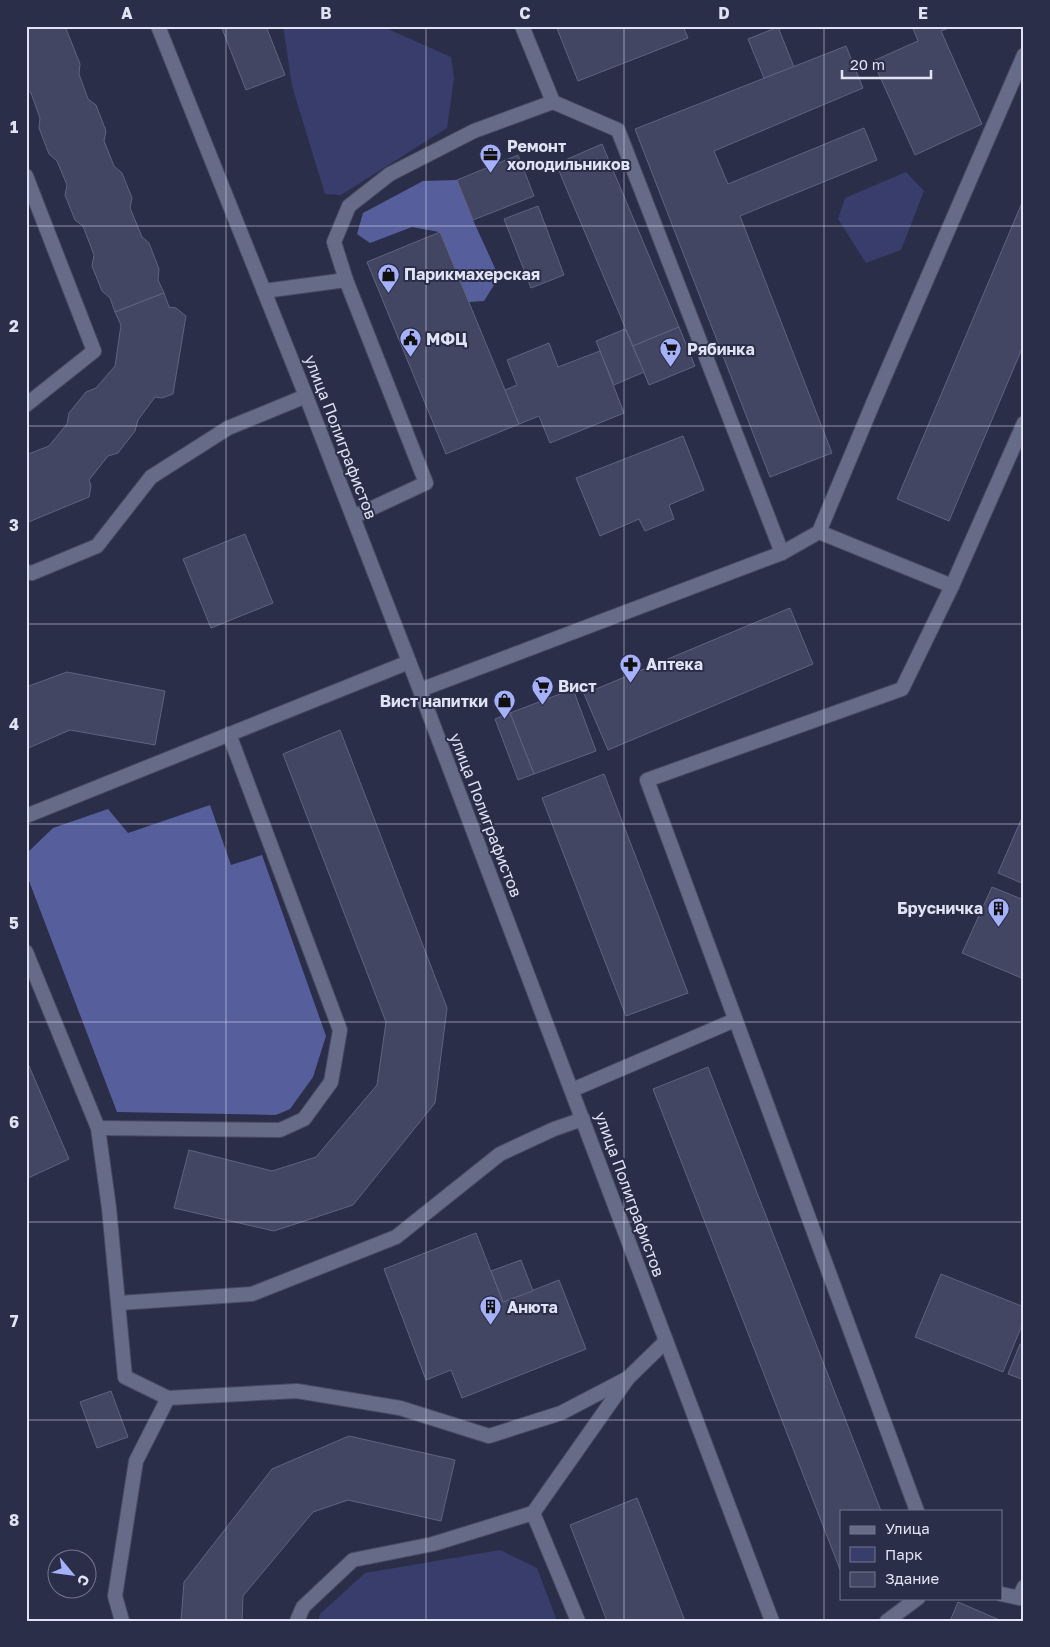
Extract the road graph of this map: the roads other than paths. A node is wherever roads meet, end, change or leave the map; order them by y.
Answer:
1 (158, 26) edge
2 (522, 26) edge
3 (1024, 54) edge
4 (553, 102) junction
5 (26, 176) edge
6 (346, 280) junction
7 (264, 291) junction
8 (306, 396) junction
9 (26, 405) edge
10 (1024, 423) edge
11 (353, 518) junction
12 (819, 532) junction
13 (782, 553) junction
14 (26, 572) edge
15 (952, 586) junction
16 (409, 662) junction
17 (420, 690) junction
18 (229, 734) junction
19 (26, 816) edge
20 (26, 952) edge
21 (735, 1020) junction
22 (572, 1090) junction
23 (583, 1119) junction
24 (98, 1128) junction
25 (119, 1303) junction
26 (666, 1341) junction
27 (628, 1378) junction
28 (168, 1398) junction
29 (917, 1510) edge
30 (533, 1513) junction
31 (1024, 1587) edge
32 (1002, 1594) edge
33 (915, 1600) edge
34 (122, 1621) edge
35 (297, 1621) edge
36 (578, 1621) edge
37 (772, 1621) edge
38 (887, 1621) edge

1 - 7 street, улица Полиграфистов
2 - 4 street
3 - 12 street
4 - 6 street
4 - 13 street
5 - 9 street
6 - 7 street
6 - 11 street
7 - 8 street, улица Полиграфистов
8 - 11 street, улица Полиграфистов
8 - 14 street
10 - 15 street
11 - 16 street, улица Полиграфистов
12 - 13 street
12 - 15 street
13 - 17 street
15 - 21 street
16 - 17 street, улица Полиграфистов
16 - 18 street
17 - 22 street, улица Полиграфистов
18 - 19 street
18 - 24 street
20 - 24 street
21 - 22 street
21 - 29 street
22 - 23 street, улица Полиграфистов
23 - 25 street
23 - 26 street, улица Полиграфистов
24 - 25 street
25 - 28 street
26 - 27 street
26 - 37 street, улица Полиграфистов
27 - 28 street
27 - 30 street
28 - 34 street
30 - 35 street
30 - 36 street
31 - 32 street
33 - 38 street

